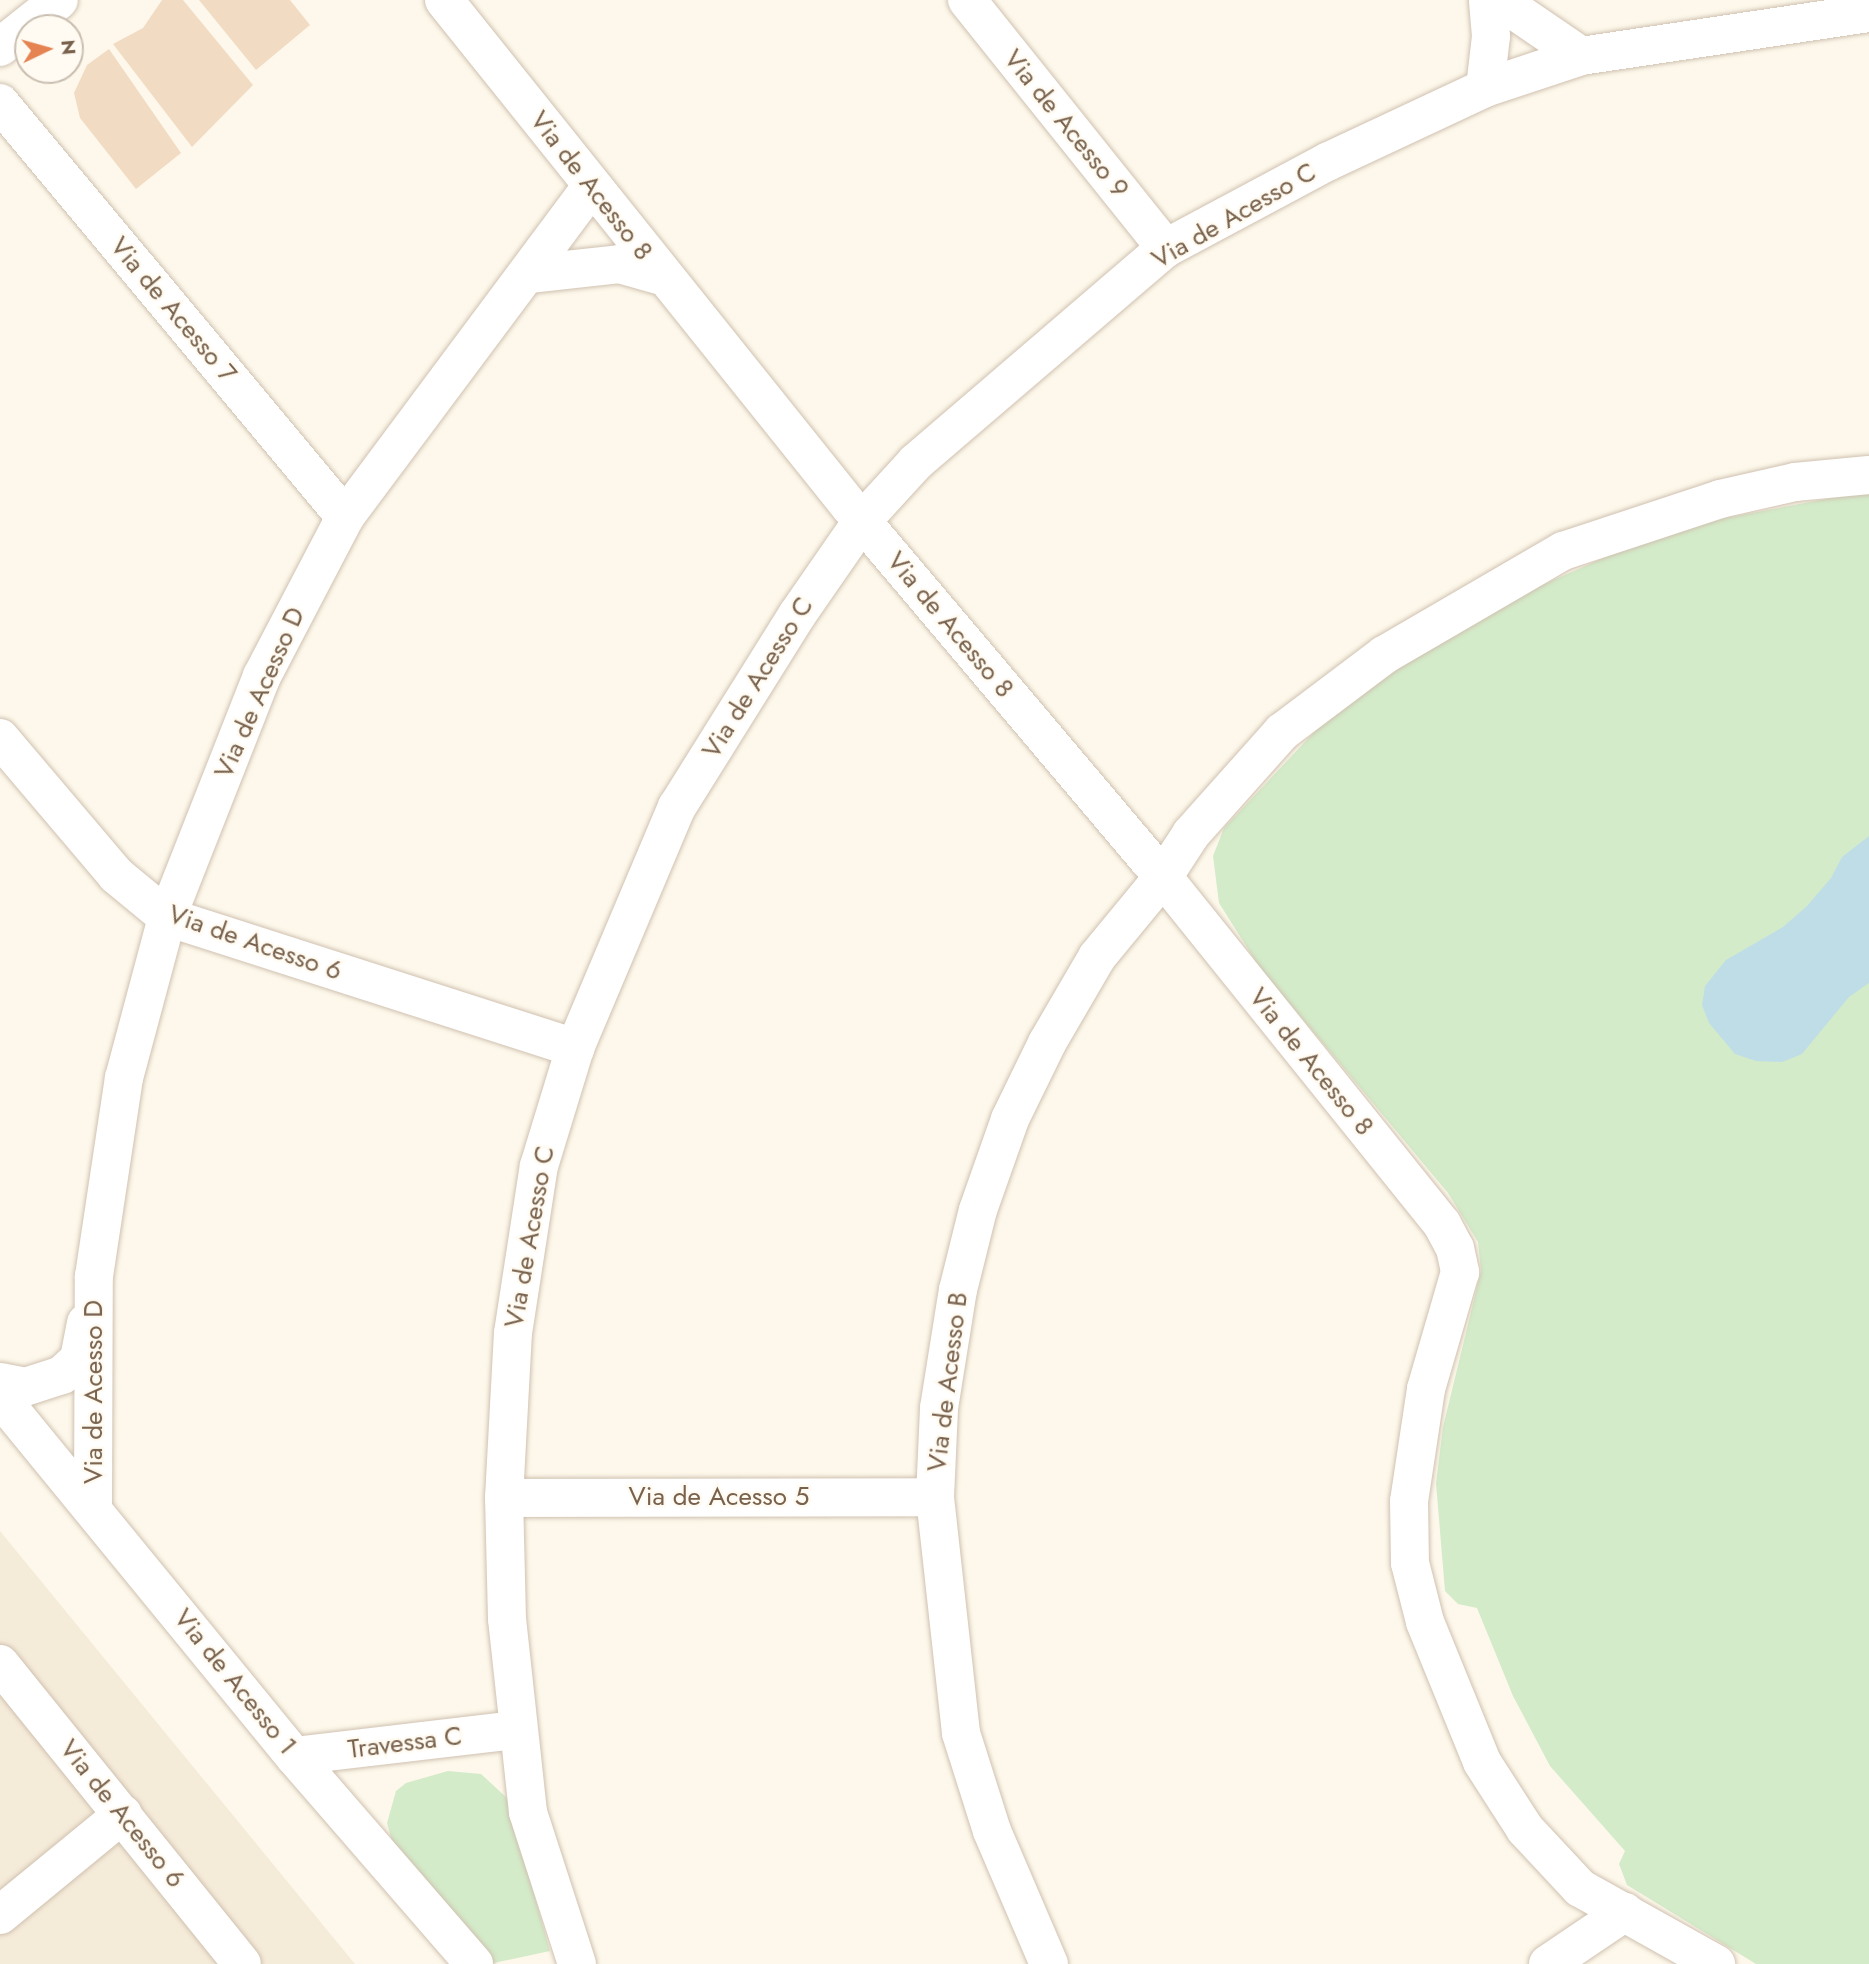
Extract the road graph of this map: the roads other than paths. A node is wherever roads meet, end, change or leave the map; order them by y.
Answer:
1 (59, 0) edge
2 (444, 0) edge
3 (967, 0) edge
4 (1488, 0) edge
5 (1499, 0) edge
6 (1869, 13) edge
7 (0, 47) edge
8 (1581, 56) junction
9 (1485, 88) junction
10 (0, 103) edge
11 (592, 186) junction
12 (1166, 248) junction
13 (529, 274) junction
14 (662, 276) junction
15 (1869, 475) edge
16 (345, 517) junction
17 (862, 521) junction
18 (0, 738) edge
19 (1163, 877) junction
20 (167, 917) junction
21 (575, 1048) junction
22 (94, 1276) junction
23 (0, 1382) edge
24 (0, 1397) edge
25 (935, 1496) junction
26 (504, 1498) junction
27 (93, 1507) junction
28 (0, 1664) edge
29 (516, 1730) junction
30 (294, 1756) junction
31 (123, 1814) junction
32 (1625, 1912) junction
33 (0, 1915) edge
34 (242, 1964) edge
35 (474, 1964) edge
36 (577, 1964) edge
37 (1049, 1964) edge
38 (1548, 1964) edge
39 (1716, 1964) edge

1 - 7 street
2 - 11 street, Via de Acesso 8
3 - 12 street, Via de Acesso 9
4 - 9 street
5 - 8 street
6 - 8 street, Via de Acesso C
8 - 9 street, Via de Acesso C
9 - 12 street, Via de Acesso C
10 - 16 street, Via de Acesso 7
11 - 13 street, Via de Acesso D
11 - 14 street, Via de Acesso 8
12 - 17 street, Via de Acesso C
13 - 14 street
13 - 16 street, Via de Acesso D
14 - 17 street, Via de Acesso 8
15 - 19 street, Via de Acesso B
16 - 20 street, Via de Acesso D
17 - 19 street, Via de Acesso 8
17 - 21 street, Via de Acesso C
18 - 20 street, Via de Acesso 6
19 - 25 street, Via de Acesso B
19 - 32 street, Via de Acesso 8
20 - 21 street, Via de Acesso 6
20 - 22 street, Via de Acesso D
21 - 26 street, Via de Acesso C
22 - 23 street, Via de Acesso D
22 - 27 street, Via de Acesso D
24 - 27 street, Via de Acesso 1
25 - 26 street, Via de Acesso 5
25 - 37 street, Via de Acesso B
26 - 29 street, Via de Acesso C
27 - 30 street, Via de Acesso 1
28 - 31 street, Via de Acesso 6
29 - 30 street, Travessa C
29 - 36 street, Via de Acesso C
30 - 35 street, Via de Acesso 1
31 - 33 street
31 - 34 street, Via de Acesso 6
32 - 38 street
32 - 39 street

